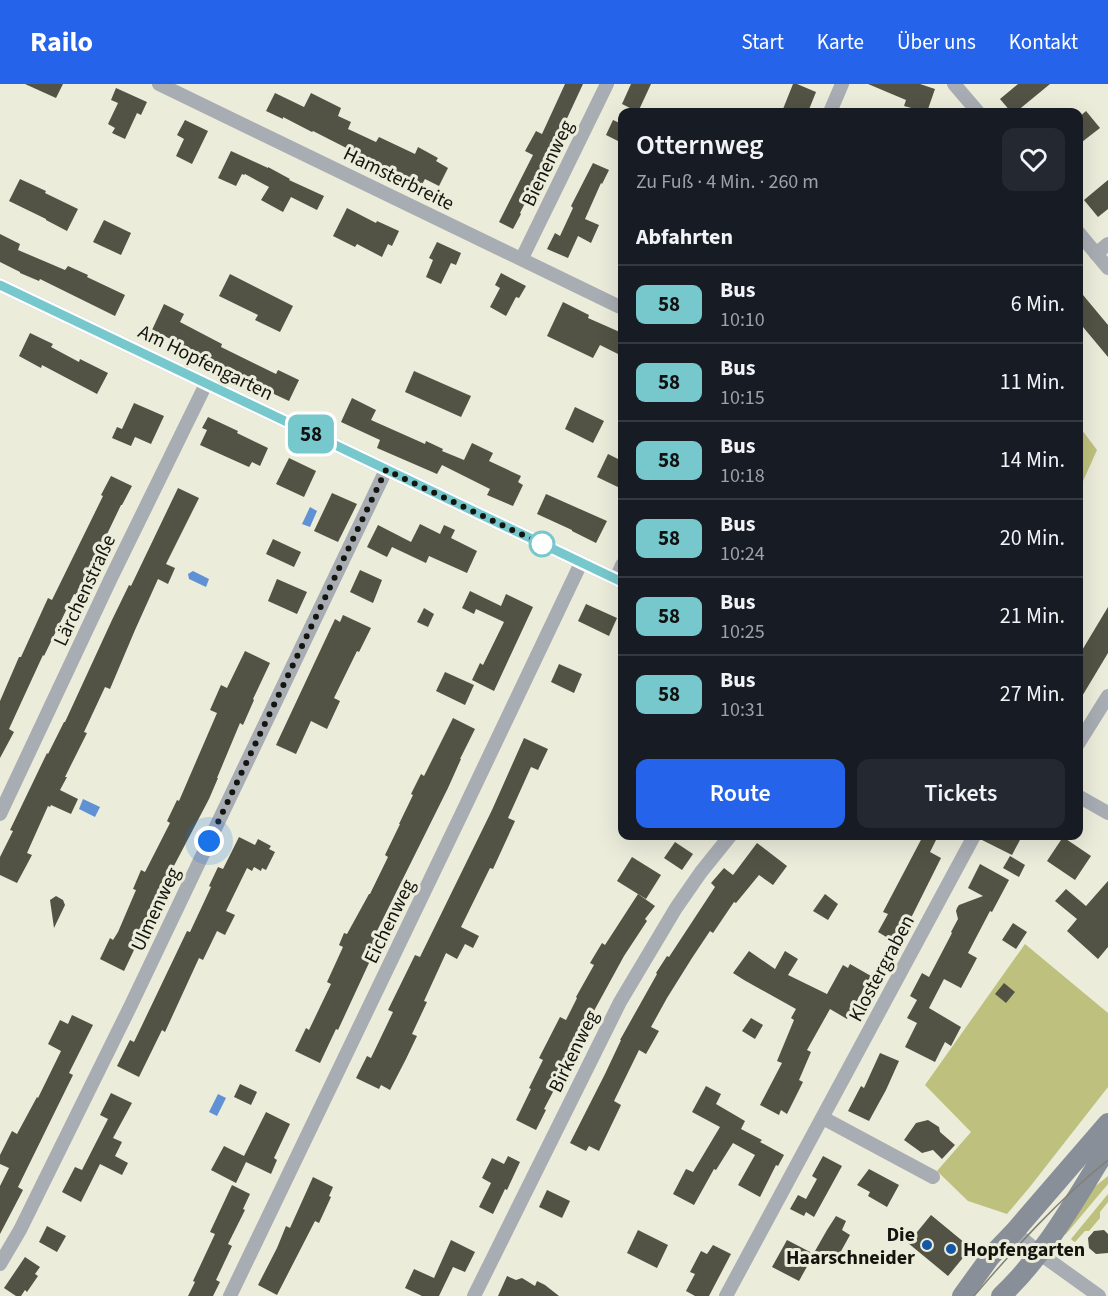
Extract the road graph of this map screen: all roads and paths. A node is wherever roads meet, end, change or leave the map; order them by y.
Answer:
1 (159, 84) edge
2 (607, 84) edge
3 (842, 84) edge
4 (954, 84) edge
5 (832, 108) edge
6 (975, 108) edge
7 (1083, 238) edge
8 (1108, 244) edge
9 (1096, 254) junction
10 (522, 258) junction
11 (1108, 268) edge
12 (0, 285) edge
13 (618, 306) edge
14 (206, 384) junction
15 (386, 470) junction
16 (581, 563) junction
17 (618, 580) edge
18 (1108, 696) edge
19 (1083, 736) edge
20 (1083, 799) edge
21 (1108, 813) edge
22 (0, 814) edge
23 (727, 840) edge
24 (972, 840) edge
25 (823, 1118) junction
26 (1108, 1122) edge
27 (1108, 1147) edge
28 (933, 1177) dead end
29 (1014, 1232) junction
30 (1039, 1252) junction
31 (0, 1264) edge
32 (230, 1296) edge
33 (474, 1296) edge
34 (726, 1296) edge
35 (962, 1296) edge
36 (1001, 1296) edge
37 (1099, 1296) edge

1 - 10 street, Hamsterbreite
2 - 10 street, Bienenweg
3 - 5 street
4 - 6 street
7 - 9 street
8 - 9 street
9 - 11 street
10 - 13 street, Hamsterbreite
12 - 14 street, Am Hopfengarten
14 - 15 street, Am Hopfengarten
14 - 22 street, Lärchenstraße
15 - 16 street, Am Hopfengarten
15 - 31 street, Ulmenweg
16 - 17 street, Am Hopfengarten
16 - 32 street, Eichenweg
18 - 19 street
20 - 21 street
23 - 33 street, Birkenweg
24 - 25 street, Klostergraben
25 - 28 street
25 - 34 street, Klostergraben
26 - 29 main road
27 - 30 main road
29 - 30 street
29 - 35 main road
30 - 36 main road
30 - 37 street

